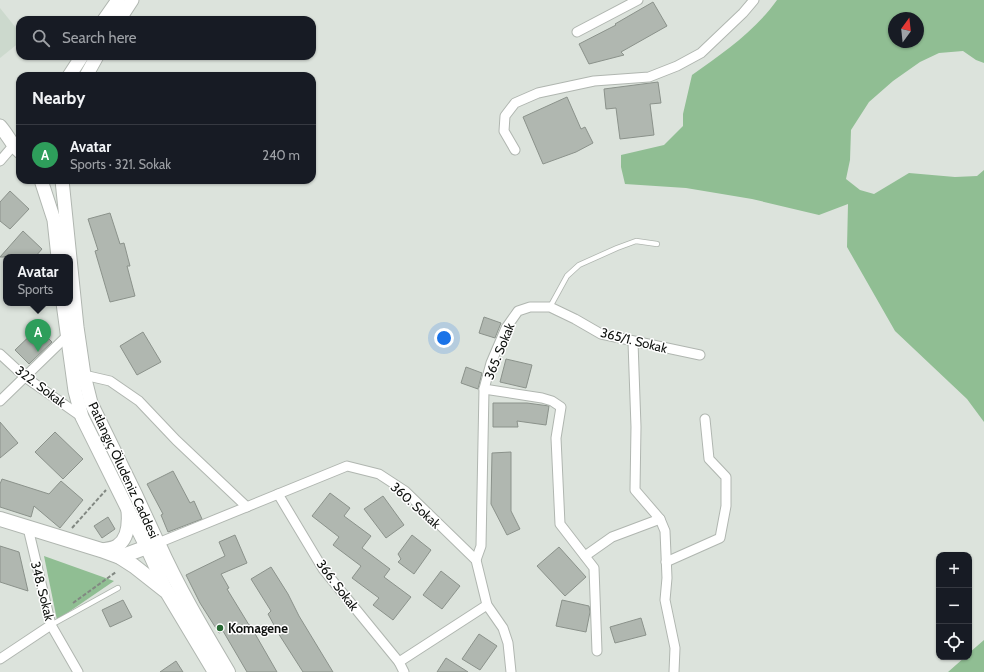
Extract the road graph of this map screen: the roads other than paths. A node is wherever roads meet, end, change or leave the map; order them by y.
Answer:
1 (118, 0) edge
2 (132, 0) edge
3 (638, 0) edge
4 (754, 0) edge
5 (107, 16) edge
6 (122, 16) edge
7 (577, 32) dead end
8 (79, 60) edge
9 (95, 60) edge
10 (72, 72) edge
11 (88, 72) edge
12 (3, 129) edge
13 (16, 143) edge
14 (16, 147) edge
15 (515, 150) dead end
16 (0, 161) edge
17 (42, 184) edge
18 (62, 184) edge
19 (657, 244) dead end
20 (58, 254) edge
21 (70, 254) edge
22 (73, 288) edge
23 (63, 306) edge
24 (550, 307) junction
25 (67, 336) junction
26 (633, 342) junction
27 (0, 354) edge
28 (700, 355) dead end
29 (84, 375) junction
30 (26, 377) junction
31 (484, 389) junction
32 (0, 401) edge
33 (82, 417) junction
34 (705, 419) dead end
35 (278, 494) junction
36 (247, 507) junction
37 (128, 509) junction
38 (0, 519) edge
39 (660, 519) junction
40 (28, 528) junction
41 (153, 546) junction
42 (101, 550) junction
43 (585, 556) junction
44 (120, 557) junction
45 (476, 560) junction
46 (666, 562) junction
47 (118, 588) dead end
48 (167, 592) junction
49 (487, 606) junction
50 (51, 625) junction
51 (596, 651) dead end
52 (0, 659) edge
53 (399, 662) junction
54 (78, 672) edge
55 (215, 672) edge
56 (228, 672) edge
57 (404, 672) edge
58 (511, 672) edge
59 (674, 672) edge

1 - 5 main road
2 - 6 main road
3 - 7 street
4 - 15 street
8 - 10 main road
9 - 11 main road
12 - 13 main road
14 - 16 street
17 - 20 main road
18 - 21 main road, Patlangıç Öludeniz Caddesi
19 - 24 lane
22 - 29 main road, Patlangıç Öludeniz Caddesi
23 - 25 main road, Patlangıç Öludeniz Caddesi
24 - 26 street, 365/1. Sokak
24 - 31 street, 365. Sokak
25 - 30 street
25 - 33 main road, Patlangıç Öludeniz Caddesi
26 - 28 street, 365/1. Sokak
26 - 39 street
27 - 30 street, 322. Sokak
29 - 36 street
29 - 41 main road, Patlangıç Öludeniz Caddesi
30 - 32 street
30 - 33 street, 322. Sokak
31 - 43 street
31 - 45 street, 365. Sokak
33 - 37 main road, Patlangıç Öludeniz Caddesi
34 - 46 street
35 - 36 street, 360. Sokak
35 - 45 street, 360. Sokak
35 - 53 street, 366. Sokak
36 - 41 street, 360. Sokak
37 - 41 main road, Patlangıç Öludeniz Caddesi
37 - 42 main road
38 - 40 main road
39 - 43 street
39 - 46 street
40 - 42 main road
40 - 50 street, 348. Sokak
41 - 44 main road
41 - 48 main road, Patlangıç Öludeniz Caddesi
41 - 56 main road, Patlangıç Öludeniz Caddesi
42 - 44 main road
43 - 51 street
44 - 48 main road
45 - 49 street
46 - 59 street
47 - 50 lane
48 - 55 main road, Patlangıç Öludeniz Caddesi
49 - 53 street
49 - 58 street
50 - 52 street
50 - 54 street, 348. Sokak
53 - 57 street, 366. Sokak

